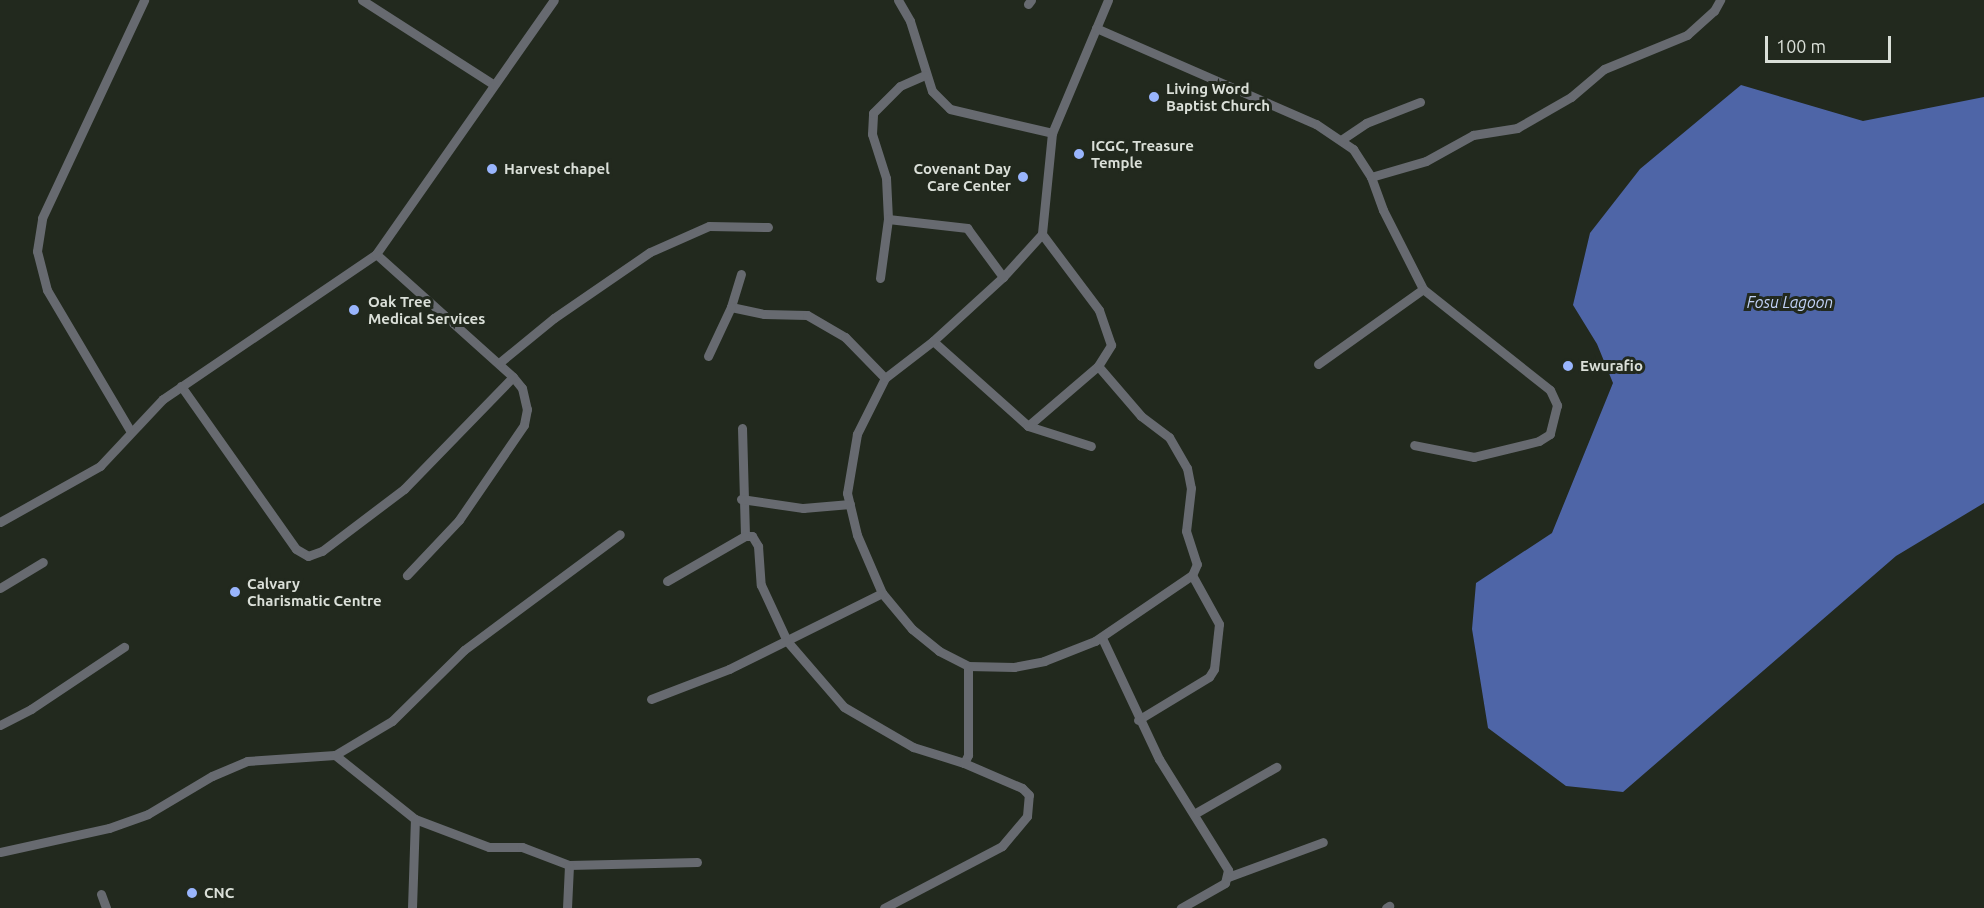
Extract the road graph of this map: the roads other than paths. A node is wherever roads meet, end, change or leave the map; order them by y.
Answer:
1 (144, 0) edge
2 (362, 0) edge
3 (554, 0) edge
4 (898, 0) edge
5 (1108, 0) edge
6 (1720, 0) edge
7 (1096, 28) junction
8 (925, 75) junction
9 (493, 84) junction
10 (1420, 102) dead end
11 (1052, 133) junction
12 (1341, 140) junction
13 (1371, 177) junction
14 (888, 219) junction
15 (768, 227) dead end
16 (1042, 234) junction
17 (376, 254) junction
18 (741, 274) dead end
19 (1003, 277) junction
20 (880, 278) dead end
21 (1423, 289) junction
22 (731, 307) junction
23 (933, 341) junction
24 (708, 356) dead end
25 (499, 363) junction
26 (1318, 364) dead end
27 (1098, 366) junction
28 (513, 377) junction
29 (885, 378) junction
30 (181, 386) junction
31 (1028, 426) junction
32 (742, 428) dead end
33 (131, 432) junction
34 (1414, 445) dead end
35 (1091, 446) dead end
36 (741, 499) junction
37 (850, 504) junction
38 (0, 522) edge
39 (620, 534) dead end
40 (745, 536) junction
41 (43, 562) dead end
42 (407, 575) dead end
43 (1192, 576) junction
44 (667, 581) dead end
45 (0, 588) edge
46 (882, 593) junction
47 (1102, 638) junction
48 (787, 641) junction
49 (124, 647) dead end
50 (968, 666) junction
51 (651, 699) dead end
52 (1138, 720) junction
53 (0, 725) edge
54 (335, 755) junction
55 (964, 763) junction
56 (1276, 767) dead end
57 (1194, 814) junction
58 (415, 819) junction
59 (1323, 842) dead end
60 (0, 852) edge
61 (697, 862) dead end
62 (569, 865) junction
63 (1228, 877) junction
64 (101, 894) dead end
65 (106, 908) edge
66 (412, 908) edge
67 (567, 908) edge
68 (884, 908) edge
69 (1181, 908) edge

1 - 33 street
2 - 9 street
3 - 9 street
4 - 8 street
5 - 7 street
6 - 13 street
7 - 11 street
7 - 12 street
8 - 11 street
8 - 14 street
9 - 17 street
10 - 12 street
11 - 16 street
12 - 13 street
13 - 21 street
14 - 19 street
14 - 20 street
15 - 25 street
16 - 19 street
16 - 27 street
17 - 25 street
17 - 30 street
18 - 22 street
19 - 23 street
21 - 26 street
21 - 34 street
22 - 24 street
22 - 29 street
23 - 29 street
23 - 31 street
25 - 28 street
27 - 31 street
27 - 43 street
28 - 30 street
28 - 42 street
29 - 37 street
30 - 33 street
31 - 35 street
32 - 36 street
33 - 38 street
36 - 37 street
36 - 40 street
37 - 46 street
39 - 54 street
40 - 44 street
40 - 48 street
41 - 45 street
43 - 47 street
43 - 52 street
46 - 48 street
46 - 50 street
47 - 50 street
47 - 52 street
48 - 51 street
48 - 55 street
49 - 53 street
50 - 55 street
52 - 57 street
54 - 58 street
54 - 60 street
55 - 68 street
56 - 57 street
57 - 63 street
58 - 62 street
58 - 66 street
59 - 63 street
61 - 62 street
62 - 67 street
63 - 69 street
64 - 65 street

